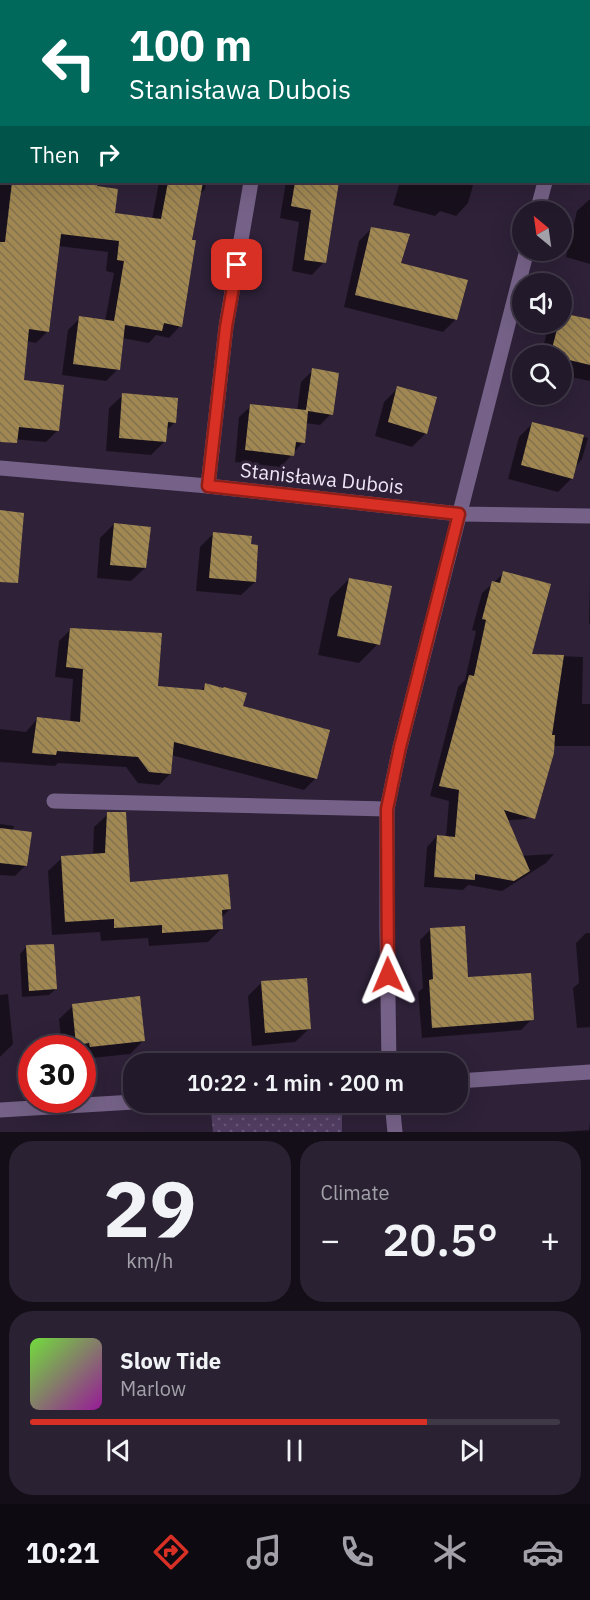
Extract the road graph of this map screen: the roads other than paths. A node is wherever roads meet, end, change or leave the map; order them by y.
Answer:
1 (251, 183) edge
2 (545, 183) edge
3 (540, 201) edge
4 (524, 261) edge
5 (0, 468) edge
6 (208, 486) junction
7 (459, 514) junction
8 (590, 516) edge
9 (54, 801) dead end
10 (387, 809) junction
11 (389, 1053) edge
12 (590, 1072) edge
13 (468, 1080) edge
14 (123, 1103) edge
15 (0, 1110) edge
16 (393, 1113) edge
17 (395, 1132) edge

1 - 6 street
2 - 3 street
4 - 7 street
5 - 6 street, Stanisława Dubois
6 - 7 street, Stanisława Dubois
7 - 8 street, Stanisława Dubois
7 - 10 street
9 - 10 street
10 - 11 street
12 - 13 street
14 - 15 street
16 - 17 street

